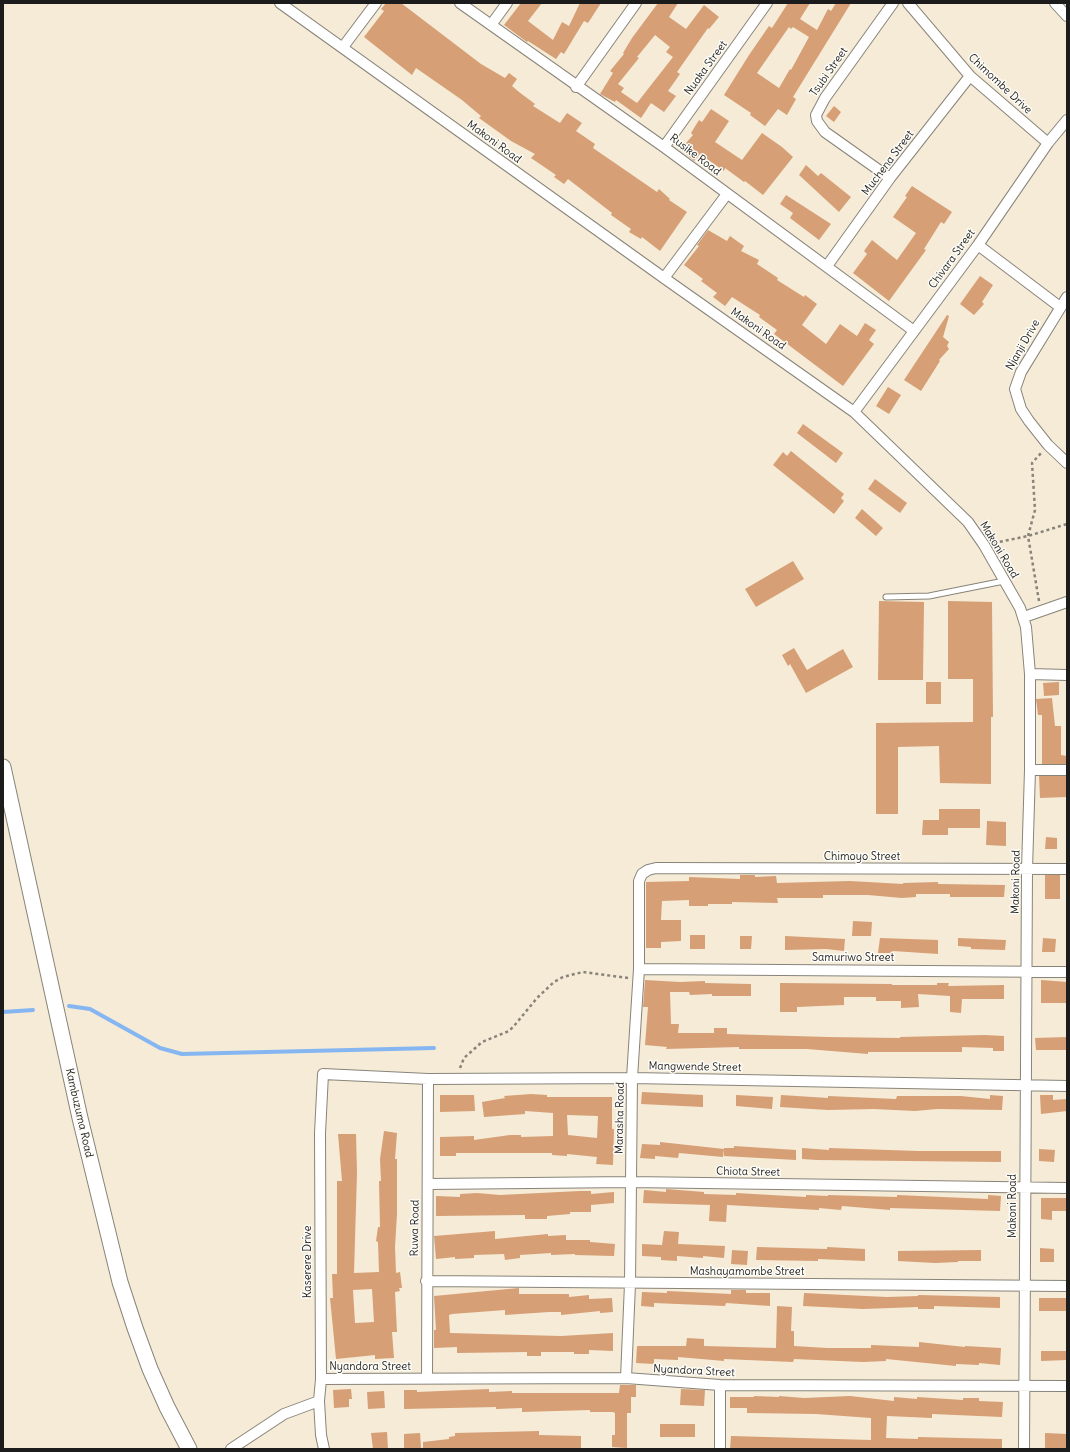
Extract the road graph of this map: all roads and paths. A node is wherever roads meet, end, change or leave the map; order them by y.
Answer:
1 (280, 3) edge
2 (376, 3) edge
3 (460, 3) edge
4 (506, 3) edge
5 (636, 3) edge
6 (767, 3) edge
7 (893, 3) edge
8 (908, 3) edge
9 (1055, 3) edge
10 (1067, 16) edge
11 (491, 25) junction
12 (343, 47) junction
13 (970, 76) junction
14 (576, 87) junction
15 (1067, 120) edge
16 (1048, 143) junction
17 (664, 147) junction
18 (890, 178) junction
19 (727, 194) junction
20 (978, 245) junction
21 (828, 266) junction
22 (664, 278) junction
23 (1067, 297) edge
24 (1060, 307) junction
25 (914, 331) junction
26 (854, 412) junction
27 (1048, 445) junction
28 (1067, 463) edge
29 (1067, 524) edge
30 (1028, 536) junction
31 (984, 545) junction
32 (1004, 581) junction
33 (886, 597) dead end
34 (1067, 602) edge
35 (1041, 611) junction
36 (1024, 618) junction
37 (1030, 674) junction
38 (1067, 674) edge
39 (3, 767) edge
40 (1030, 770) junction
41 (1067, 770) edge
42 (656, 868) joint
43 (1027, 869) junction
44 (1067, 870) edge
45 (1027, 972) junction
46 (1067, 972) edge
47 (638, 974) junction
48 (322, 1074) joint
49 (457, 1077) junction
50 (632, 1078) junction
51 (428, 1079) junction
52 (1027, 1085) junction
53 (1067, 1086) edge
54 (631, 1182) junction
55 (428, 1184) junction
56 (1025, 1188) junction
57 (1067, 1188) edge
58 (426, 1281) junction
59 (630, 1284) junction
60 (1026, 1286) junction
61 (1067, 1286) edge
62 (427, 1378) junction
63 (626, 1378) junction
64 (321, 1379) junction
65 (720, 1385) junction
66 (1025, 1385) junction
67 (1067, 1386) edge
68 (319, 1401) junction
69 (189, 1449) edge
70 (232, 1449) edge
71 (324, 1449) edge
72 (720, 1449) edge
73 (1024, 1449) edge

1 - 12 street, Makoni Road
2 - 12 street
3 - 11 street, Rusike Road
4 - 11 street
5 - 14 street
6 - 17 street, Nuaka Street
7 - 18 street, Tsubi Street
8 - 13 street, Chimombe Drive
9 - 10 street
11 - 14 street, Rusike Road
12 - 22 street, Makoni Road
13 - 16 street, Chimombe Drive
13 - 18 street, Muchena Street
14 - 17 street, Rusike Road
15 - 16 street, Chivara Street
16 - 20 street, Chivara Street
17 - 19 street, Rusike Road
18 - 21 street, Muchena Street
19 - 21 street, Rusike Road
19 - 22 street
20 - 24 street
20 - 25 street, Chivara Street
21 - 25 street, Rusike Road
22 - 26 street, Makoni Road
23 - 24 street, Njanji Drive
24 - 27 street, Njanji Drive
25 - 26 street, Chivara Street
26 - 31 street, Makoni Road
27 - 28 street, Njanji Drive
27 - 30 path
29 - 30 path
30 - 31 path
30 - 35 path
31 - 32 street, Makoni Road
32 - 33 lane
32 - 36 street, Makoni Road
34 - 35 street
35 - 36 street
36 - 37 street, Makoni Road
37 - 38 street
37 - 40 street, Makoni Road
39 - 69 main road, Kambuzuma Road
40 - 41 street
40 - 43 street, Makoni Road
42 - 43 street, Chimoyo Street
42 - 47 street, Marasha Road
43 - 44 street, Chimoyo Street
43 - 45 street, Makoni Road
45 - 46 street, Samuriwo Street
45 - 47 street, Samuriwo Street
45 - 52 street, Makoni Road
47 - 49 path
47 - 50 street, Marasha Road
48 - 51 street, Mangwende Street
48 - 64 street, Kaserere Drive
49 - 50 street, Mangwende Street
49 - 51 street, Mangwende Street
50 - 52 street, Mangwende Street
50 - 54 street, Marasha Road
51 - 55 street, Ruwa Road
52 - 53 street, Mangwende Street
52 - 56 street, Makoni Road
54 - 55 street, Chiota Street
54 - 56 street, Chiota Street
54 - 59 street, Marasha Road
55 - 58 street, Ruwa Road
56 - 57 street, Chiota Street
56 - 60 street, Makoni Road
58 - 59 street, Mashayamombe Street
58 - 62 street, Ruwa Road
59 - 60 street, Mashayamombe Street
59 - 63 street, Marasha Road
60 - 61 street, Mashayamombe Street
60 - 66 street, Makoni Road
62 - 63 street, Nyandora Street
62 - 64 street, Nyandora Street
63 - 65 street, Nyandora Street
64 - 68 street, Kaserere Drive
65 - 66 street, Nyandora Street
65 - 72 street
66 - 67 street, Nyandora Street
66 - 73 street, Makoni Road
68 - 70 street
68 - 71 street, Kaserere Drive

